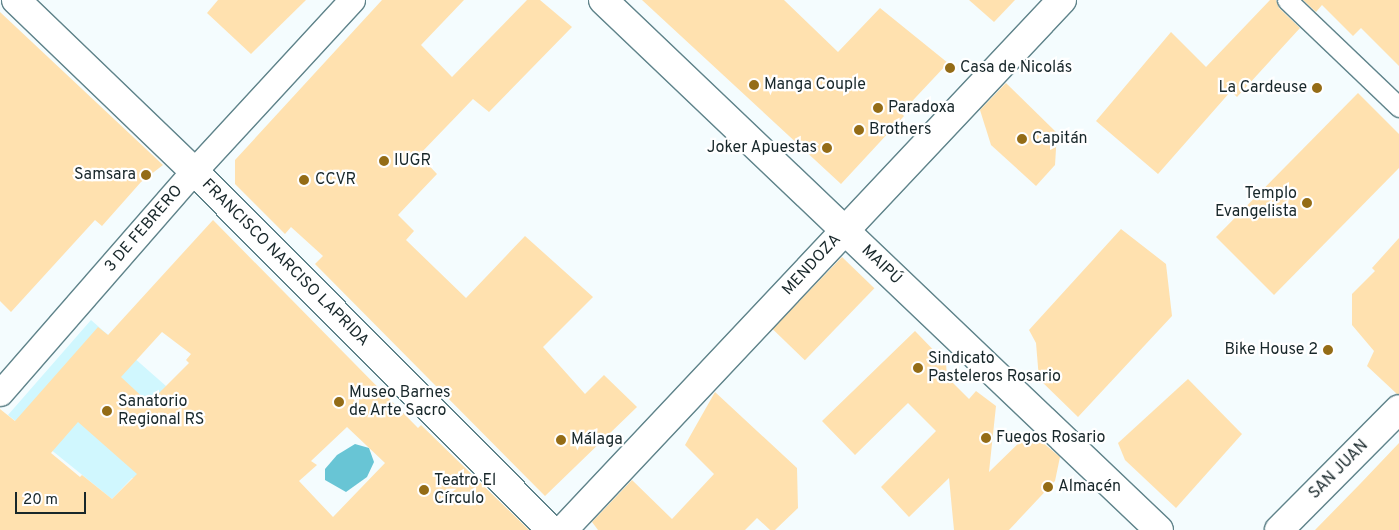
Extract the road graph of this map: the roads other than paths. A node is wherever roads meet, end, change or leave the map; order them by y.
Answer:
1 (16, 0) edge
2 (352, 0) edge
3 (603, 0) edge
4 (1062, 0) edge
5 (1287, 0) edge
6 (1399, 107) edge
7 (194, 171) junction
8 (845, 230) junction
9 (0, 394) edge
10 (1399, 409) edge
11 (550, 530) edge
12 (563, 530) edge
13 (1159, 530) edge
14 (1279, 530) edge

1 - 7 main road, FRANCISCO NARCISO LAPRIDA
2 - 7 street, 3 DE FEBRERO
3 - 8 main road, MAIPÚ
4 - 8 main road, MENDOZA
5 - 6 street
7 - 9 street, 3 DE FEBRERO
7 - 11 main road, FRANCISCO NARCISO LAPRIDA
8 - 12 main road, MENDOZA
8 - 13 main road, MAIPÚ
10 - 14 main road, SAN JUAN

